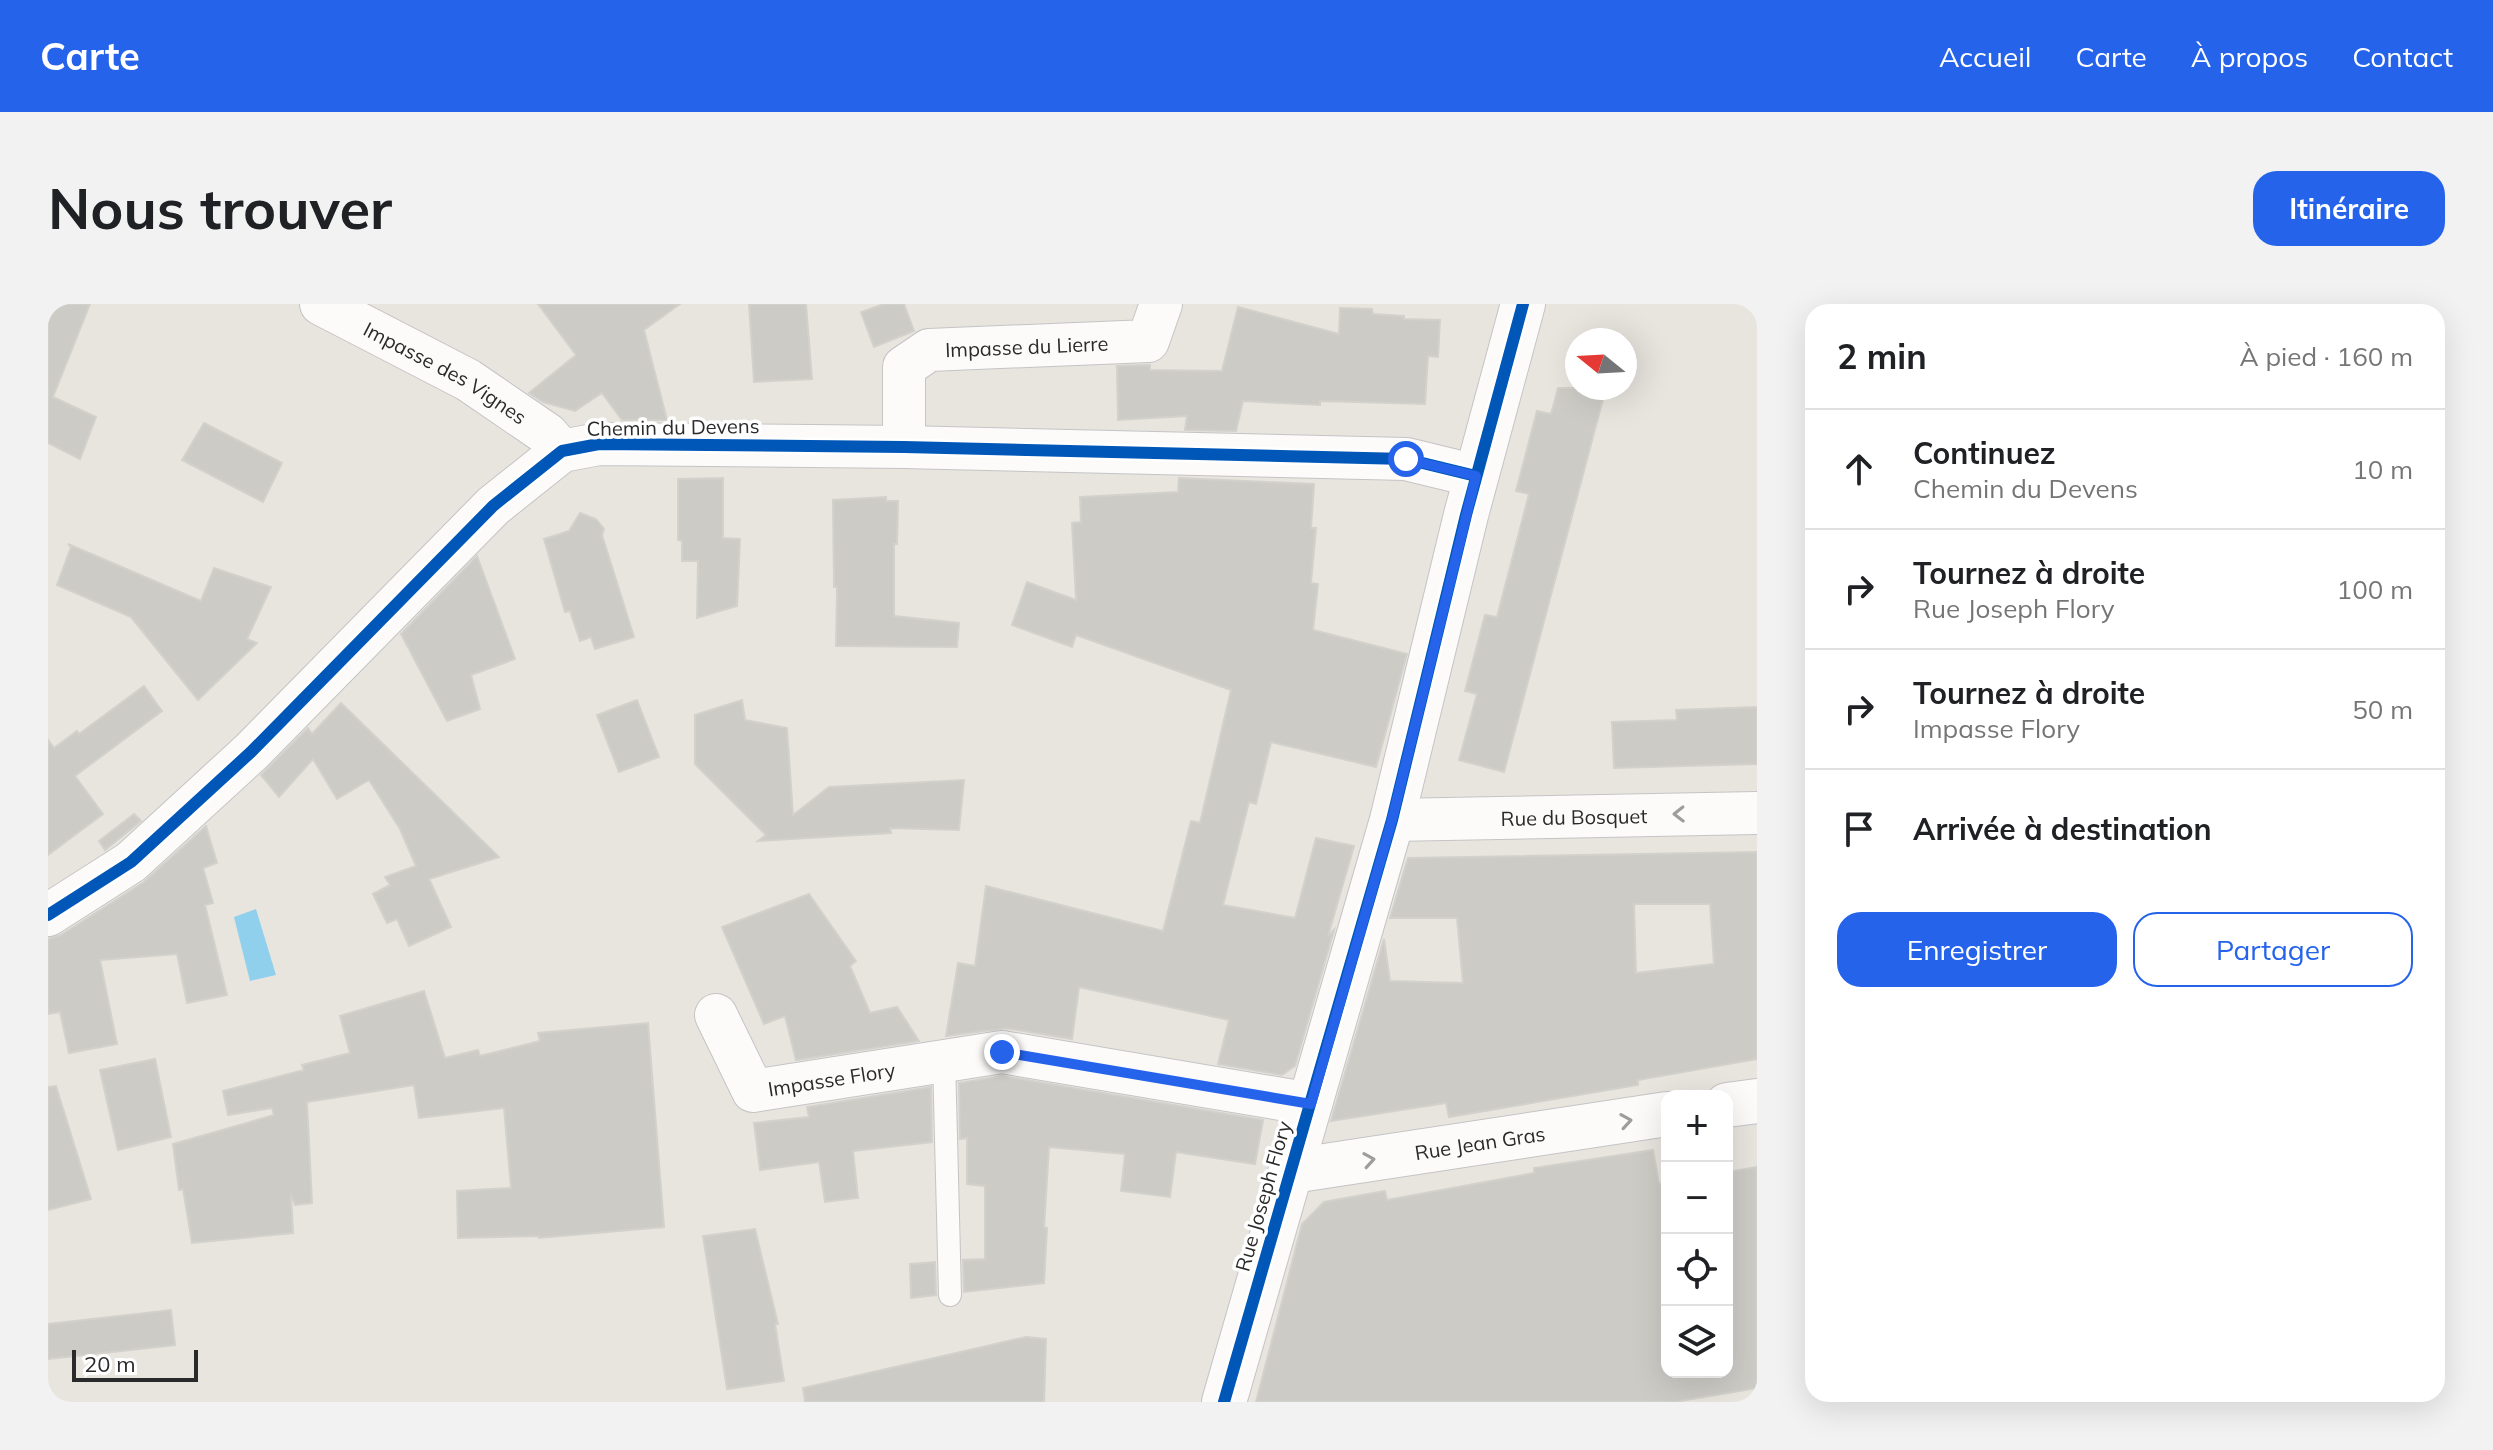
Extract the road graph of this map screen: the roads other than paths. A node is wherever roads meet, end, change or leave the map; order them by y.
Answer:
1 (321, 304) edge
2 (1161, 304) edge
3 (1523, 304) edge
4 (904, 447) junction
5 (562, 451) junction
6 (1476, 476) junction
7 (1757, 813) edge
8 (1392, 820) junction
9 (48, 915) edge
10 (716, 1015) dead end
11 (944, 1059) junction
12 (1757, 1101) edge
13 (1311, 1104) junction
14 (1733, 1104) edge
15 (1661, 1115) edge
16 (1292, 1171) junction
17 (950, 1295) dead end
18 (1224, 1402) edge

1 - 5 street, Impasse des Vignes
2 - 4 street, Impasse du Lierre
3 - 6 street, Rue Joseph Flory
4 - 5 street, Chemin du Devens
4 - 6 street, Chemin du Devens
5 - 9 street, Chemin du Devens
6 - 8 street, Rue Joseph Flory
7 -> 8 street, Rue du Bosquet
8 - 13 street, Rue Joseph Flory
10 - 11 street, Impasse Flory
11 - 13 street, Impasse Flory
11 - 17 lane
12 - 14 street
13 - 16 street, Rue Joseph Flory
16 -> 15 street, Rue Jean Gras
16 - 18 street, Rue Joseph Flory

